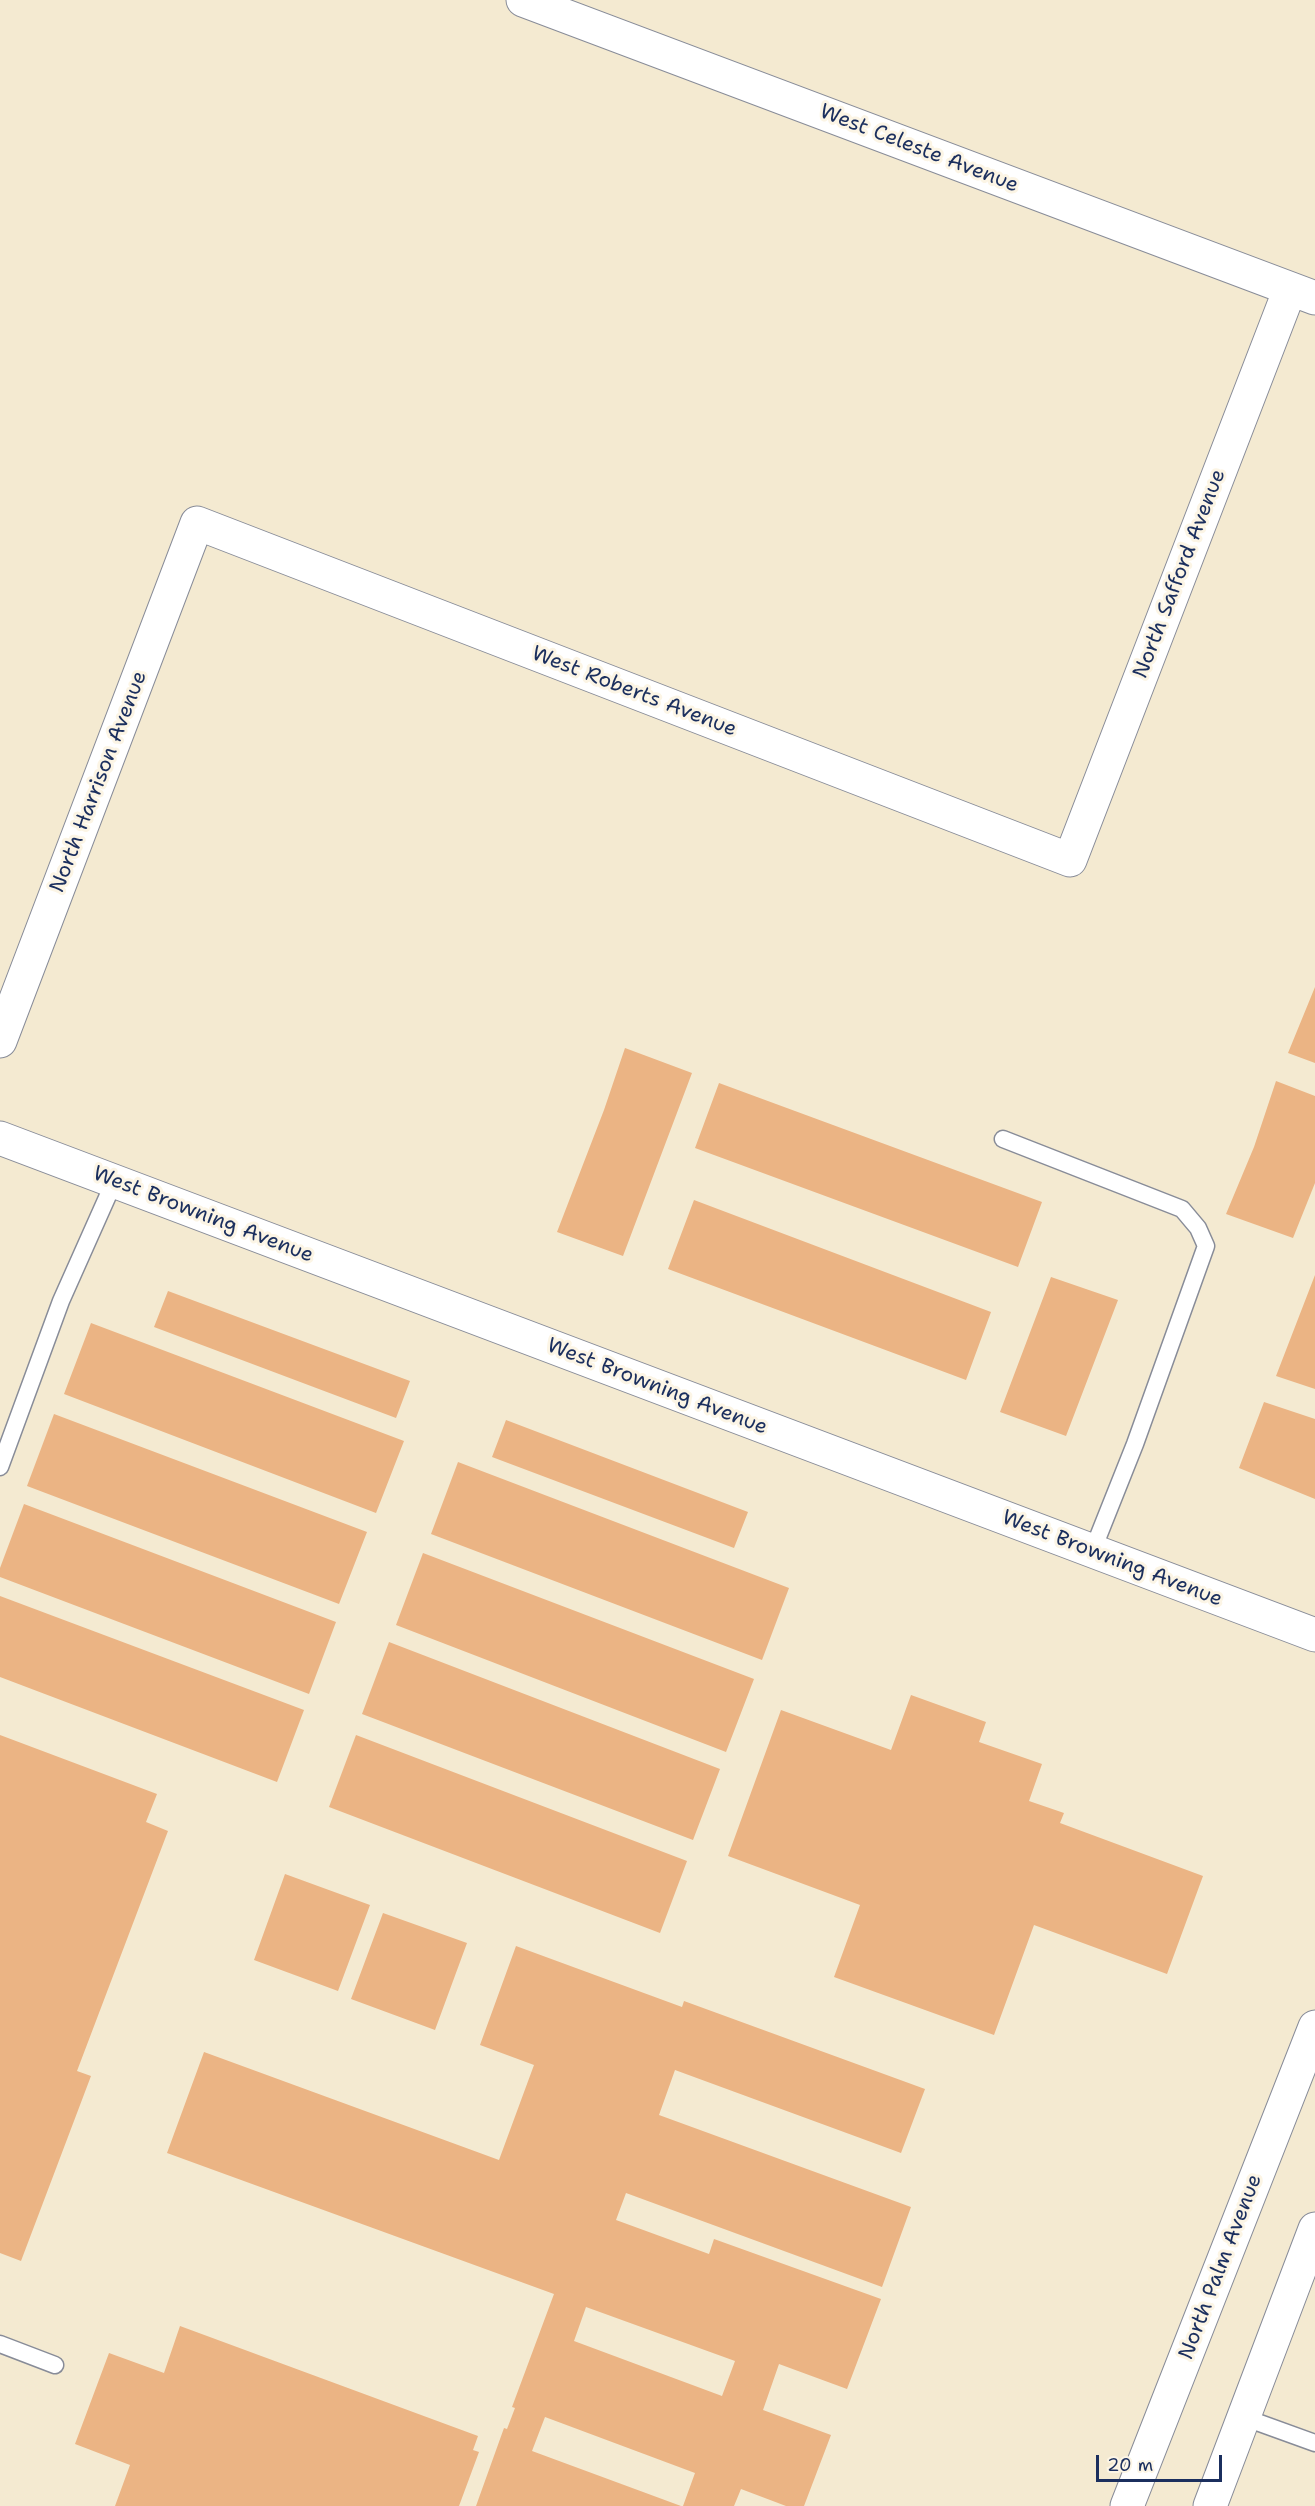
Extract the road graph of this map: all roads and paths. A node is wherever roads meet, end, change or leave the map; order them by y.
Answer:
1 (523, 0) edge
2 (1302, 293) edge
3 (197, 523) joint
4 (1070, 860) joint
5 (0, 1041) edge
6 (0, 1138) edge
7 (1003, 1139) dead end
8 (114, 1182) junction
9 (0, 1467) edge
10 (1092, 1552) junction
11 (1315, 1635) edge
12 (1315, 2027) edge
13 (1315, 2229) edge
14 (0, 2344) edge
15 (56, 2365) dead end
16 (1243, 2417) junction
17 (1315, 2443) edge
18 (1127, 2506) edge
19 (1210, 2506) edge

1 - 2 street, West Celeste Avenue
2 - 4 street, North Safford Avenue
3 - 4 street, West Roberts Avenue
3 - 5 street, North Harrison Avenue
6 - 8 street, West Browning Avenue
7 - 10 lane
8 - 9 lane
8 - 10 street, West Browning Avenue
10 - 11 street, West Browning Avenue
12 - 18 street, North Palm Avenue
13 - 16 street
14 - 15 lane
16 - 17 lane
16 - 19 street

